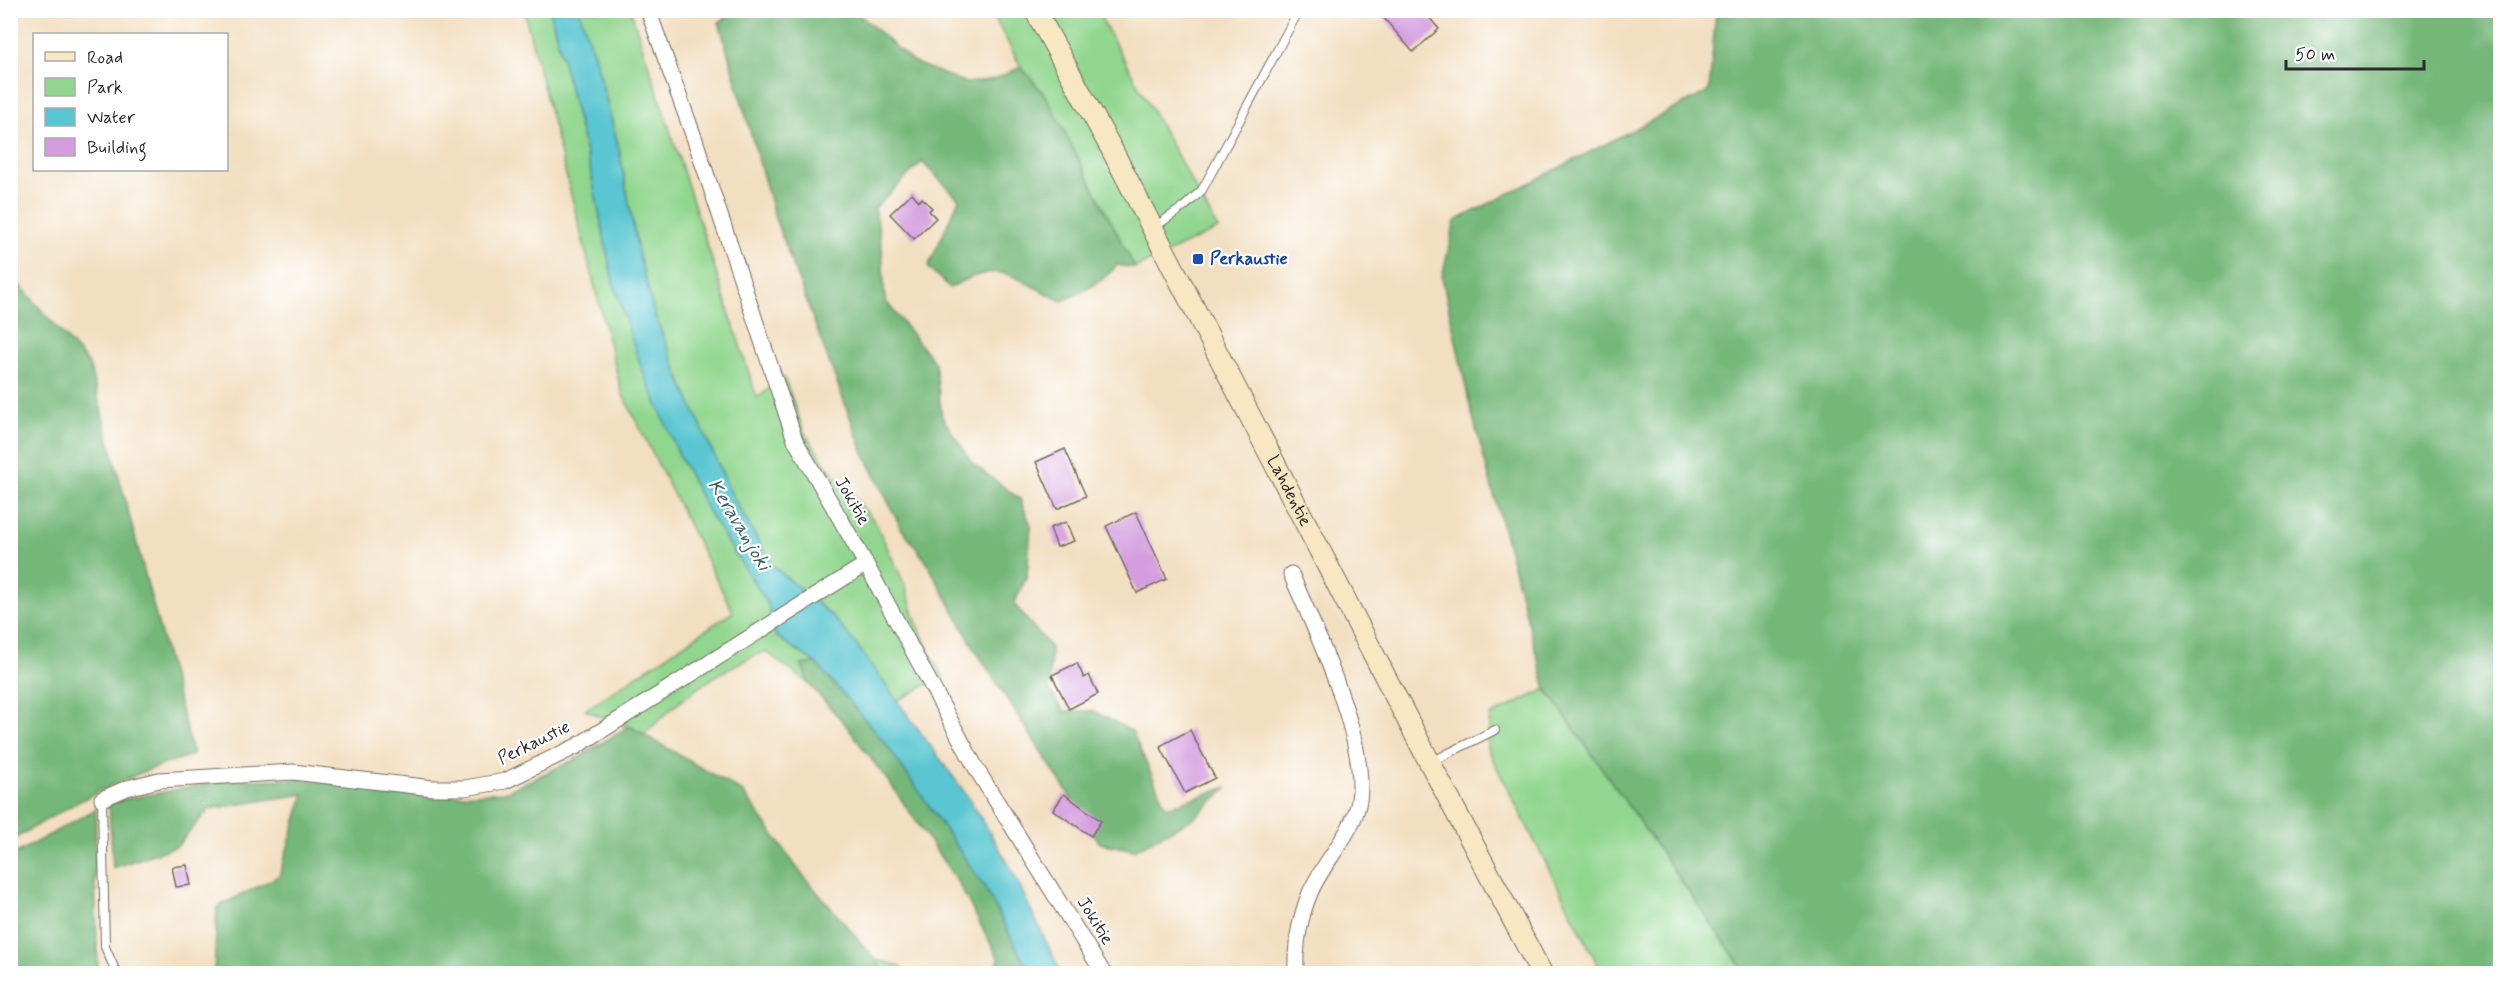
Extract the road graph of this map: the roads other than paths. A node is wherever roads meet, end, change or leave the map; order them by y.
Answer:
1 (648, 10) edge
2 (1035, 10) edge
3 (1299, 10) edge
4 (1152, 229) junction
5 (866, 564) junction
6 (1292, 574) dead end
7 (1495, 730) dead end
8 (1430, 763) junction
9 (102, 799) joint
10 (117, 974) edge
11 (1104, 974) edge
12 (1296, 974) edge
13 (1542, 974) edge

1 - 5 street, Jokitie
2 - 4 main road, Lahdentie
3 - 4 lane
4 - 8 main road, Lahdentie
5 - 9 street, Perkaustie
5 - 11 street, Jokitie
6 - 12 street
7 - 8 lane
8 - 13 main road, Lahdentie
9 - 10 lane

